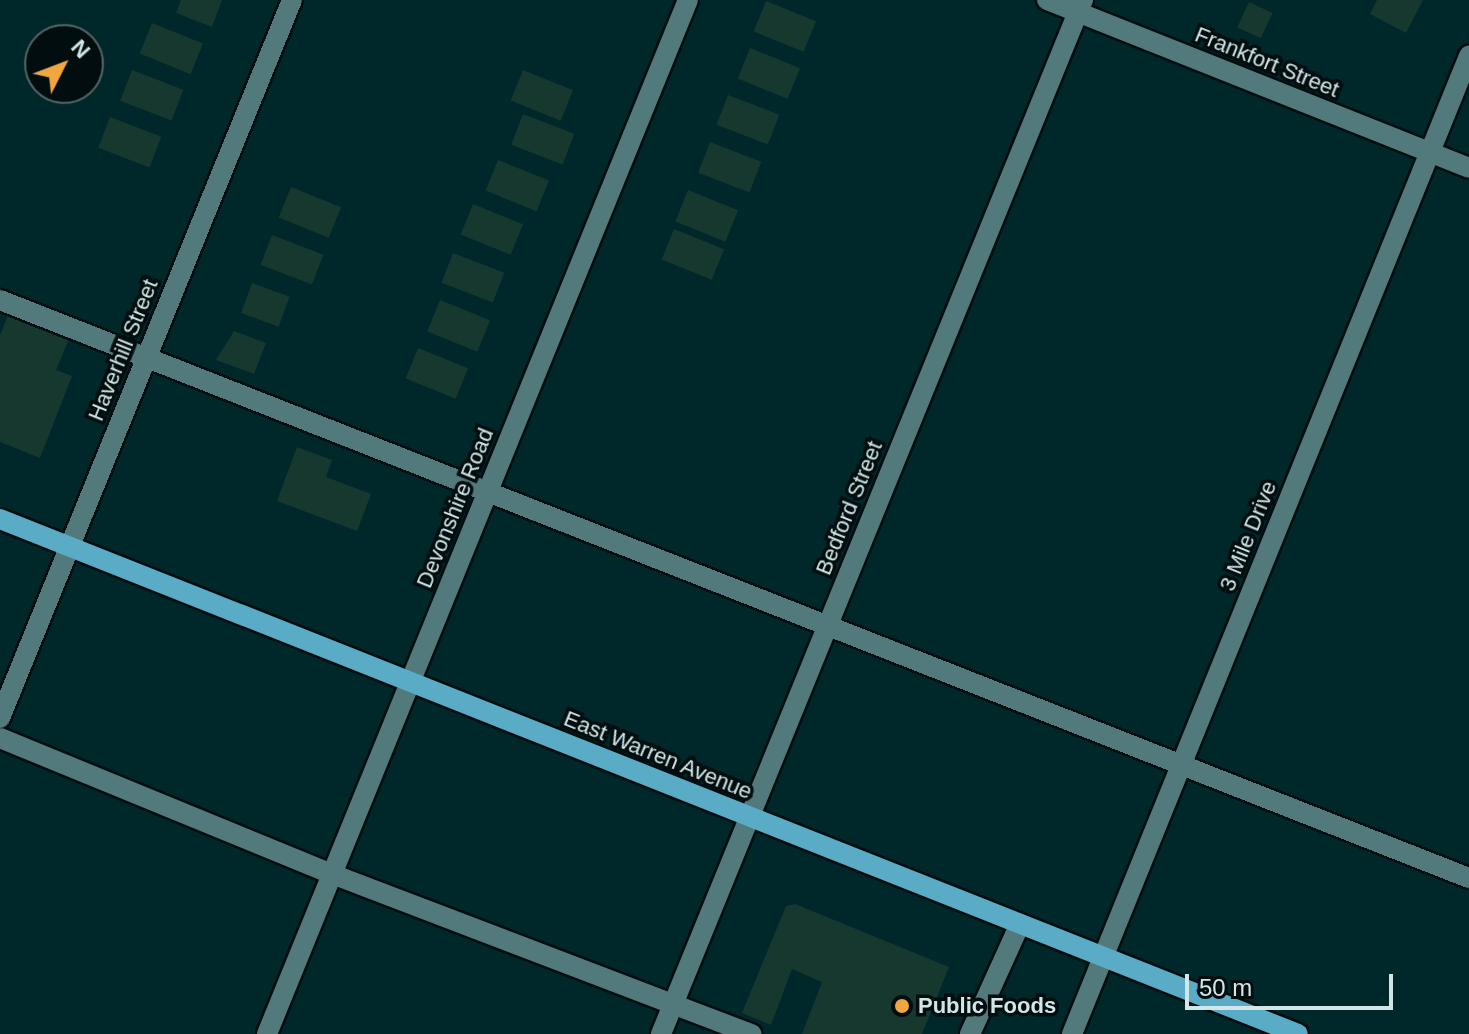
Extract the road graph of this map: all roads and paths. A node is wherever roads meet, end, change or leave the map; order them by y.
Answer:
1 (292, 0) edge
2 (688, 0) edge
3 (1047, 0) edge
4 (1080, 6) edge
5 (1469, 56) edge
6 (1430, 153) junction
7 (1469, 168) edge
8 (0, 300) edge
9 (146, 358) junction
10 (487, 492) junction
11 (0, 519) edge
12 (69, 546) junction
13 (827, 625) junction
14 (410, 682) junction
15 (0, 718) edge
16 (0, 738) edge
17 (1181, 765) junction
18 (749, 817) junction
19 (332, 874) junction
20 (1469, 878) edge
21 (1020, 924) junction
22 (1103, 957) junction
23 (674, 1003) junction
24 (267, 1034) edge
25 (661, 1034) edge
26 (752, 1034) edge
27 (970, 1034) edge
28 (1072, 1034) edge
29 (1298, 1034) edge

1 - 9 street, Haverhill Street
2 - 10 street, Devonshire Road
3 - 4 street, Frankfort Street
4 - 6 street, Frankfort Street
4 - 13 street, Bedford Street
5 - 6 street, 3 Mile Drive
6 - 7 street, Frankfort Street
6 - 17 street, 3 Mile Drive
8 - 9 street
9 - 10 street
9 - 12 street, Haverhill Street
10 - 13 street
10 - 14 street, Devonshire Road
11 - 12 main road, East Warren Avenue
12 - 14 main road, East Warren Avenue
12 - 15 street, Haverhill Street
13 - 17 street
13 - 18 street, Bedford Street
14 - 18 main road, East Warren Avenue
14 - 19 street, Devonshire Road
16 - 19 street
17 - 20 street
17 - 22 street, 3 Mile Drive
18 - 21 main road, East Warren Avenue
18 - 23 street, Bedford Street
19 - 23 street
19 - 24 street, Devonshire Road
21 - 22 main road, East Warren Avenue
21 - 27 street
22 - 28 street, 3 Mile Drive
22 - 29 main road, East Warren Avenue
23 - 25 street, Bedford Street
23 - 26 street

